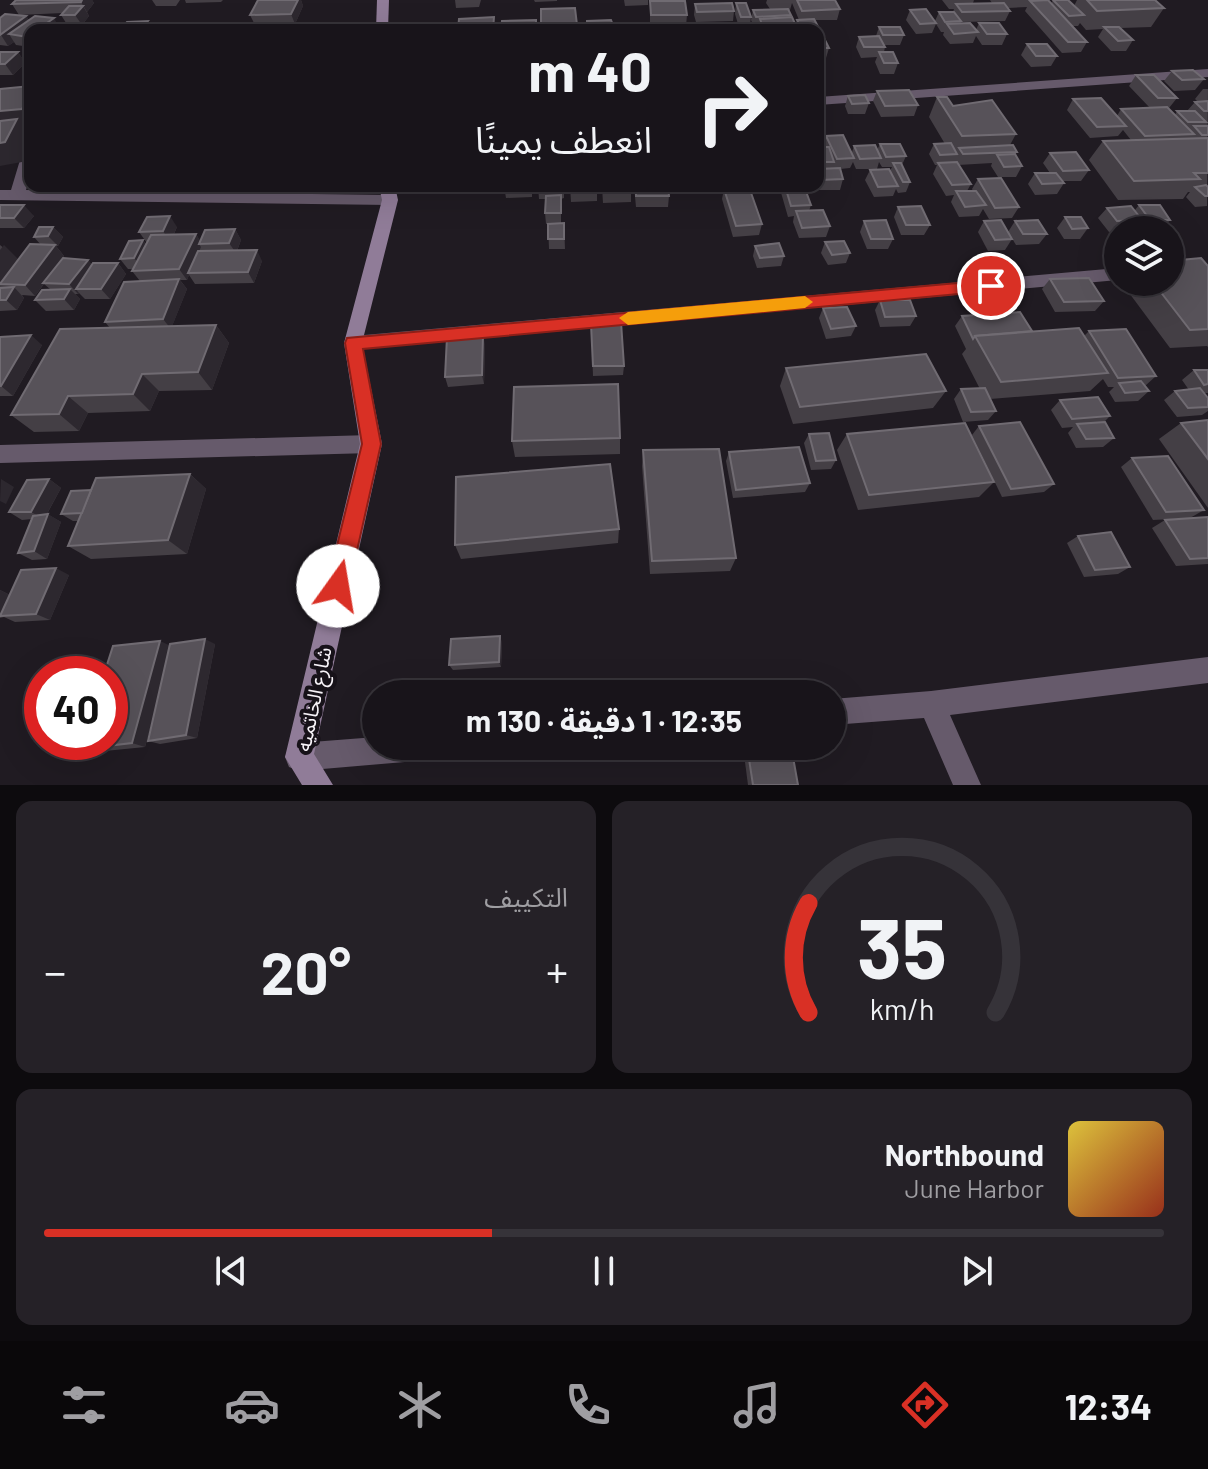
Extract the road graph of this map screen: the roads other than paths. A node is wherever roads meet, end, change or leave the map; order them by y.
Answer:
1 (80, 0) edge
2 (383, 0) edge
3 (72, 24) edge
4 (382, 24) edge
5 (1208, 73) edge
6 (824, 101) edge
7 (24, 162) edge
8 (389, 193) edge
9 (8, 195) edge
10 (1104, 275) edge
11 (353, 343) junction
12 (371, 444) junction
13 (0, 454) edge
14 (1208, 670) edge
15 (931, 704) junction
16 (846, 711) edge
17 (362, 752) edge
18 (299, 757) junction
19 (319, 785) edge
20 (967, 785) edge

1 - 3 street
2 - 4 street
5 - 6 street
7 - 9 street
8 - 9 street
8 - 11 street, شارع الخاتميه
10 - 11 street
11 - 12 street, شارع الخاتميه
12 - 13 street
12 - 18 street, شارع الخاتميه
14 - 15 street
15 - 16 street
15 - 20 street
17 - 18 street
18 - 19 street, شارع الخاتميه

